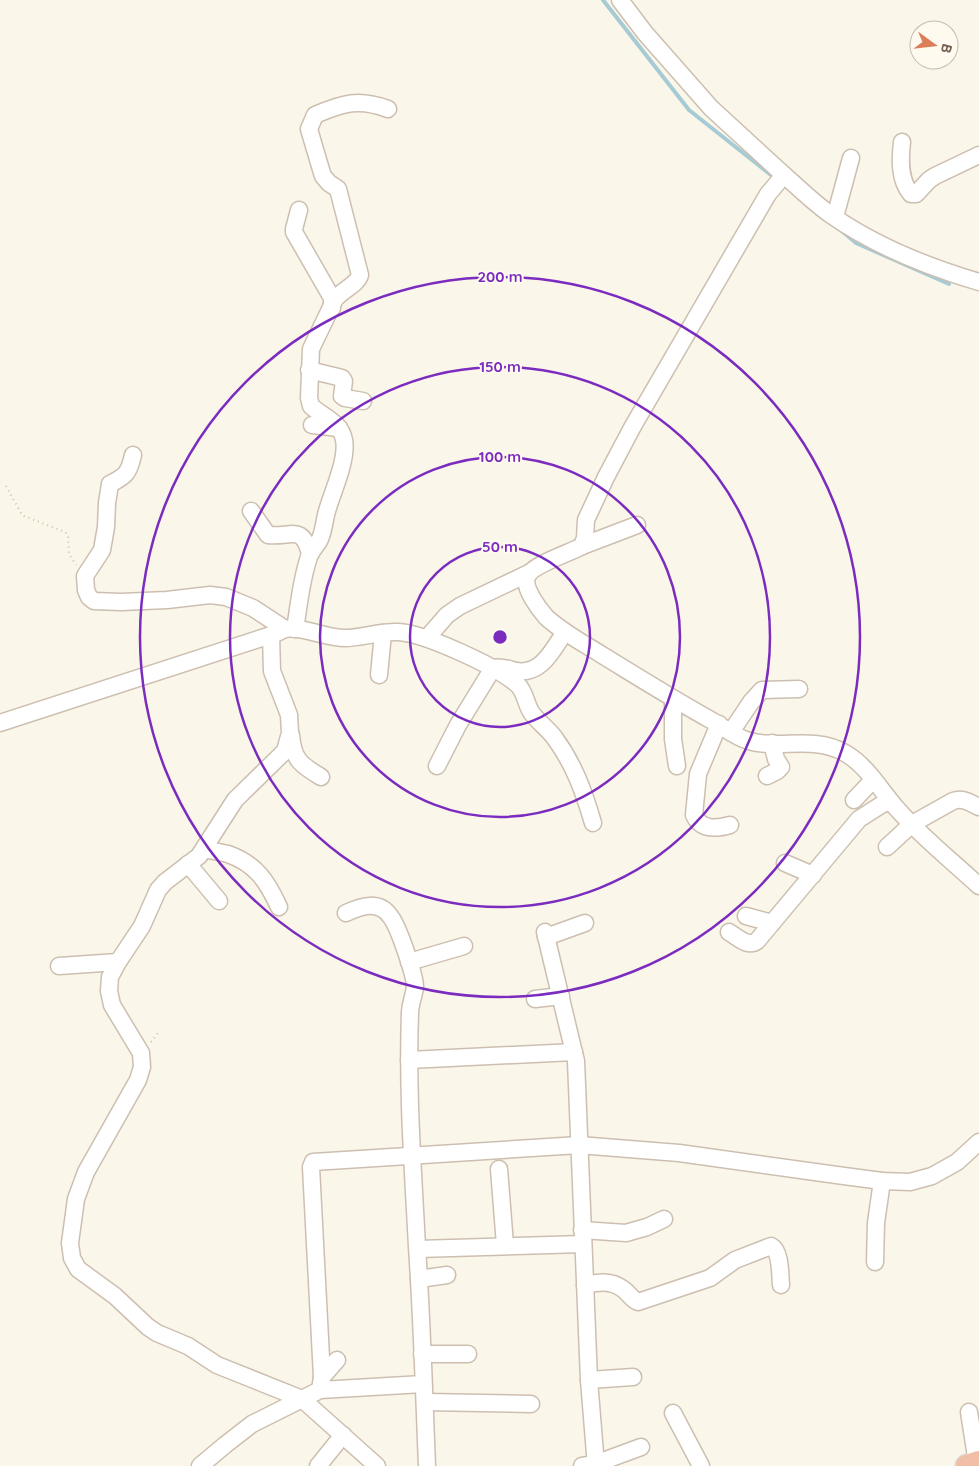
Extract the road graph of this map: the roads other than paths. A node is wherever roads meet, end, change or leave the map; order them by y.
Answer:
1 (620, 0) edge
2 (388, 109) dead end
3 (902, 142) dead end
4 (979, 155) edge
5 (851, 158) dead end
6 (782, 177) junction
7 (299, 210) dead end
8 (835, 217) junction
9 (979, 282) edge
10 (332, 308) junction
11 (309, 370) junction
12 (363, 401) dead end
13 (312, 425) dead end
14 (339, 428) junction
15 (133, 455) dead end
16 (251, 511) dead end
17 (637, 525) dead end
18 (582, 546) junction
19 (310, 554) junction
20 (529, 573) junction
21 (284, 631) junction
22 (565, 632) junction
23 (383, 633) junction
24 (427, 638) junction
25 (493, 668) junction
26 (378, 675) dead end
27 (799, 689) dead end
28 (673, 699) junction
29 (0, 723) edge
30 (725, 728) junction
31 (290, 733) junction
32 (772, 743) junction
33 (436, 766) dead end
34 (677, 766) dead end
35 (767, 776) dead end
36 (321, 777) dead end
37 (873, 780) junction
38 (854, 800) dead end
39 (890, 801) junction
40 (979, 808) edge
41 (593, 823) dead end
42 (912, 824) junction
43 (730, 825) dead end
44 (888, 847) dead end
45 (204, 849) junction
46 (785, 863) dead end
47 (188, 864) junction
48 (813, 875) junction
49 (979, 886) edge
50 (220, 901) dead end
51 (279, 907) dead end
52 (346, 913) dead end
53 (746, 916) dead end
54 (584, 923) dead end
55 (772, 923) junction
56 (729, 932) dead end
57 (464, 946) dead end
58 (118, 962) junction
59 (409, 962) junction
60 (59, 966) dead end
61 (561, 996) junction
62 (535, 999) dead end
63 (574, 1052) junction
64 (409, 1060) junction
65 (979, 1142) edge
66 (579, 1145) junction
67 (412, 1155) junction
68 (499, 1169) dead end
69 (882, 1181) junction
70 (664, 1219) dead end
71 (583, 1237) junction
72 (505, 1246) junction
73 (418, 1249) junction
74 (875, 1262) dead end
75 (447, 1275) dead end
76 (419, 1279) junction
77 (585, 1285) junction
78 (781, 1285) dead end
79 (422, 1354) junction
80 (468, 1354) dead end
81 (337, 1360) dead end
82 (633, 1377) dead end
83 (589, 1380) junction
84 (321, 1383) junction
85 (423, 1384) junction
86 (302, 1400) junction
87 (424, 1402) junction
88 (531, 1404) dead end
89 (969, 1412) dead end
90 (673, 1413) dead end
91 (343, 1435) junction
92 (641, 1448) dead end
93 (206, 1463) edge
94 (974, 1464) edge
95 (591, 1465) edge
96 (318, 1466) edge
97 (377, 1466) edge
98 (427, 1466) edge
99 (701, 1466) edge

1 - 6 street
2 - 10 street
3 - 4 street
5 - 8 street
6 - 8 street
6 - 18 street
7 - 10 street
8 - 9 street
10 - 11 street
11 - 12 street
11 - 14 street
13 - 14 street
14 - 19 street
15 - 21 street
16 - 19 street
17 - 18 street
18 - 20 street
19 - 21 street
20 - 22 street
20 - 24 street
21 - 23 street
21 - 29 street
21 - 31 street
22 - 25 street
22 - 28 street
23 - 24 street
23 - 26 street
24 - 25 street
25 - 33 street
25 - 41 street
27 - 30 street
28 - 30 street
28 - 34 street
30 - 32 street
30 - 43 street
31 - 36 street
31 - 45 street
32 - 35 street
32 - 37 street
37 - 38 street
37 - 39 street
39 - 42 street
39 - 48 street
40 - 42 street
42 - 44 street
42 - 49 street
45 - 47 street
45 - 51 street
46 - 48 street
47 - 50 street
47 - 58 street
48 - 55 street
52 - 59 street
53 - 55 street
54 - 61 street
55 - 56 street
57 - 59 street
58 - 60 street
58 - 86 street
59 - 64 street
61 - 62 street
61 - 63 street
63 - 64 street
63 - 66 street
64 - 67 street
65 - 69 street
66 - 67 street
66 - 69 street
66 - 71 street
67 - 73 street
67 - 84 street
68 - 72 street
69 - 74 street
70 - 71 street
71 - 72 street
71 - 77 street
72 - 73 street
73 - 76 street
75 - 76 street
76 - 79 street
77 - 78 street
77 - 83 street
79 - 80 street
79 - 85 street
81 - 84 street
82 - 83 street
83 - 95 street
84 - 85 street
84 - 86 street
85 - 87 street
86 - 91 street
86 - 93 street
87 - 88 street
87 - 98 street
89 - 94 street
90 - 99 street
91 - 96 street
91 - 97 street
92 - 95 street

